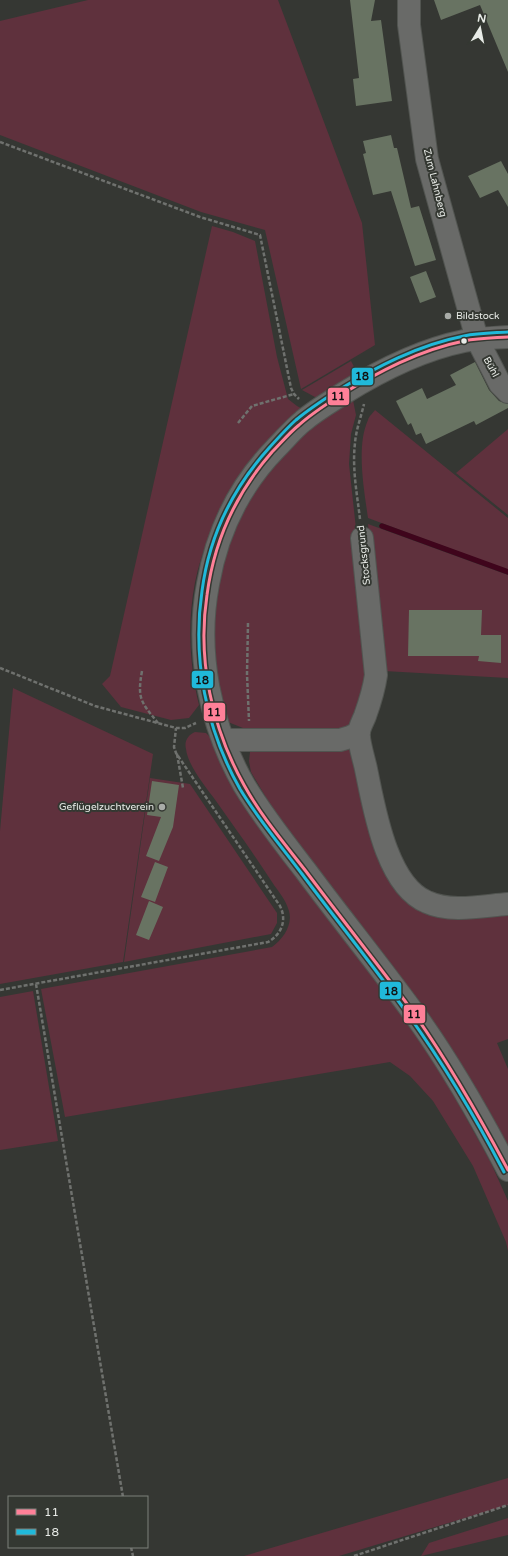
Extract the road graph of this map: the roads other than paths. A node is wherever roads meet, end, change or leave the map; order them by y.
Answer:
1 (409, 0) edge
2 (508, 337) edge
3 (477, 339) junction
4 (508, 392) edge
5 (362, 538) road end
6 (358, 733) junction
7 (224, 740) junction
8 (508, 904) edge
9 (508, 1170) edge

1 - 3 street, Zum Lahnberg
2 - 3 street
3 - 4 street, Bühl
3 - 7 street
5 - 6 street, Stocksgrund
6 - 7 street
6 - 8 street
7 - 9 street

